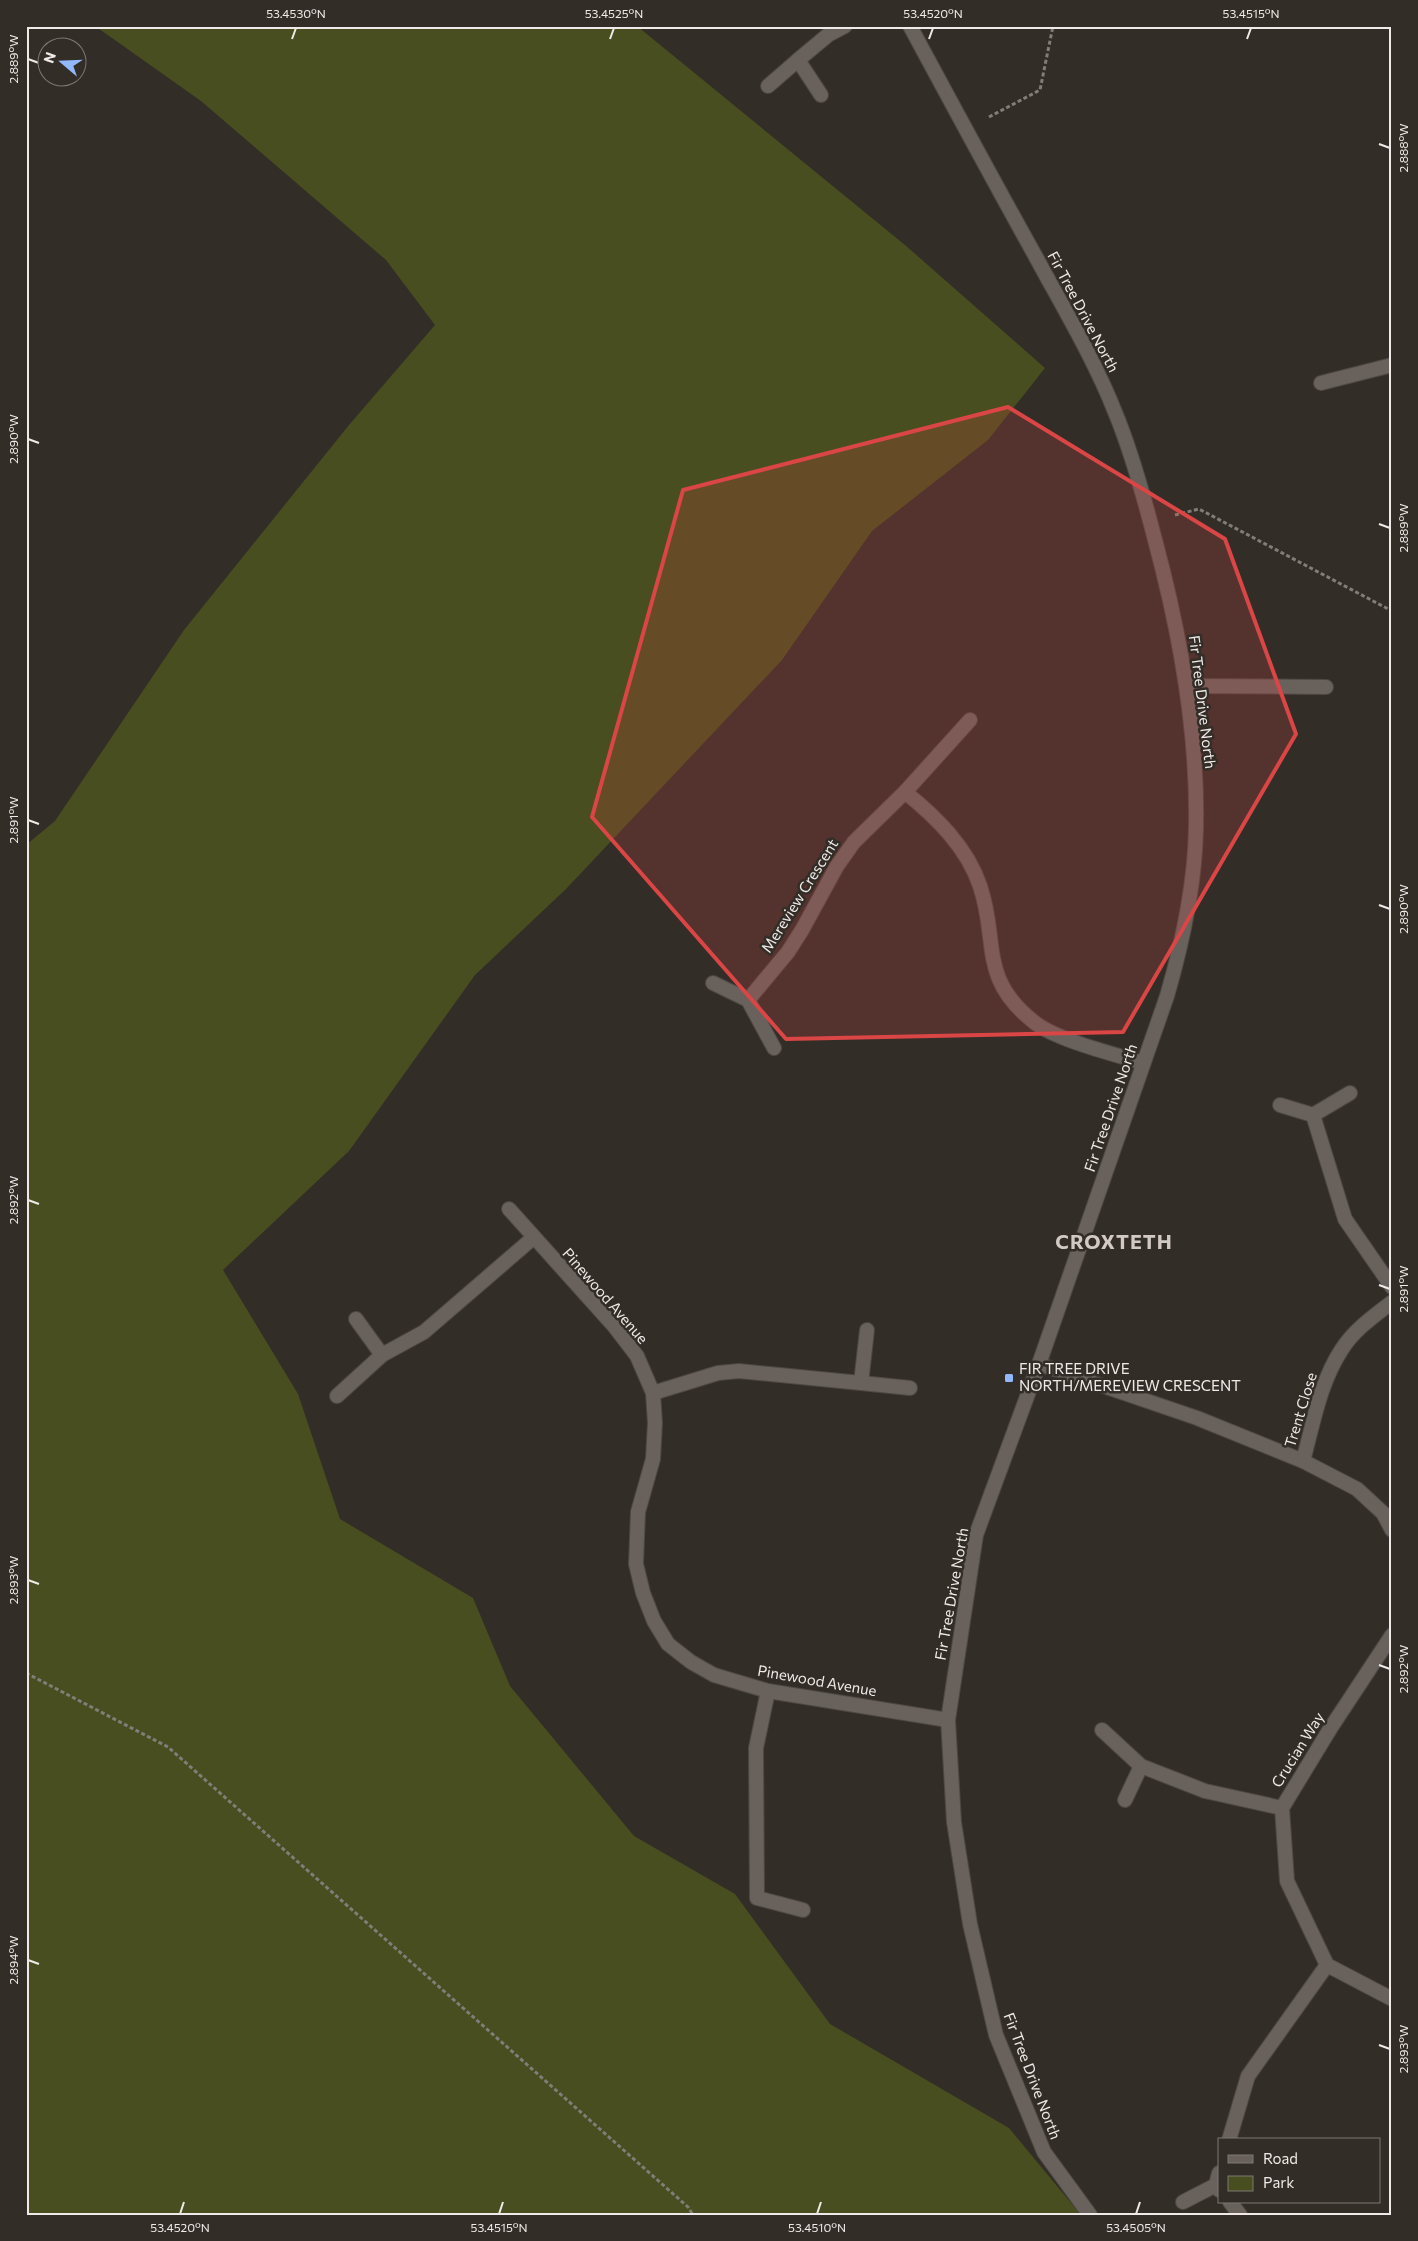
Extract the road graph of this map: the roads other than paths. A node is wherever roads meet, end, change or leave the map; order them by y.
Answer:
1 (845, 26) edge
2 (910, 26) edge
3 (798, 60) junction
4 (768, 86) dead end
5 (820, 95) dead end
6 (1392, 365) edge
7 (1321, 383) dead end
8 (1186, 686) junction
9 (1326, 687) dead end
10 (970, 720) dead end
11 (905, 792) junction
12 (713, 984) dead end
13 (748, 1000) junction
14 (774, 1048) dead end
15 (1143, 1063) junction
16 (1350, 1093) dead end
17 (1280, 1105) dead end
18 (1313, 1115) junction
19 (509, 1209) dead end
20 (533, 1238) junction
21 (1392, 1287) edge
22 (1392, 1302) edge
23 (356, 1319) dead end
24 (867, 1330) dead end
25 (382, 1355) junction
26 (1039, 1364) junction
27 (861, 1383) junction
28 (910, 1388) dead end
29 (653, 1393) junction
30 (337, 1396) dead end
31 (1303, 1462) junction
32 (1392, 1530) edge
33 (1392, 1636) edge
34 (768, 1691) junction
35 (948, 1720) junction
36 (1102, 1730) dead end
37 (1141, 1766) junction
38 (1125, 1800) dead end
39 (1282, 1808) junction
40 (803, 1910) dead end
41 (1326, 1965) junction
42 (1392, 1999) edge
43 (1230, 2138) edge
44 (1218, 2183) edge
45 (1183, 2202) dead end
46 (1232, 2204) edge
47 (1090, 2215) edge
48 (1240, 2215) edge

1 - 3 street
2 - 8 street, Fir Tree Drive North
3 - 4 street
3 - 5 street
6 - 7 street
8 - 9 street
8 - 15 street, Fir Tree Drive North
10 - 11 street, Mereview Crescent
11 - 13 street, Mereview Crescent
11 - 15 street
12 - 13 street
13 - 14 street
15 - 26 street, Fir Tree Drive North
16 - 18 street
17 - 18 street
18 - 21 street
19 - 20 street, Pinewood Avenue
20 - 25 street
20 - 29 street, Pinewood Avenue
22 - 31 street, Trent Close
23 - 25 street
24 - 27 street
25 - 30 street
26 - 31 street
26 - 35 street, Fir Tree Drive North
27 - 28 street
27 - 29 street
29 - 34 street, Pinewood Avenue
31 - 32 street
33 - 39 street, Crucian Way
34 - 35 street, Pinewood Avenue
34 - 40 street
35 - 47 street, Fir Tree Drive North
36 - 37 street
37 - 38 street
37 - 39 street
39 - 41 street, Crucian Way
41 - 42 street
41 - 43 street
44 - 45 street
46 - 48 street

